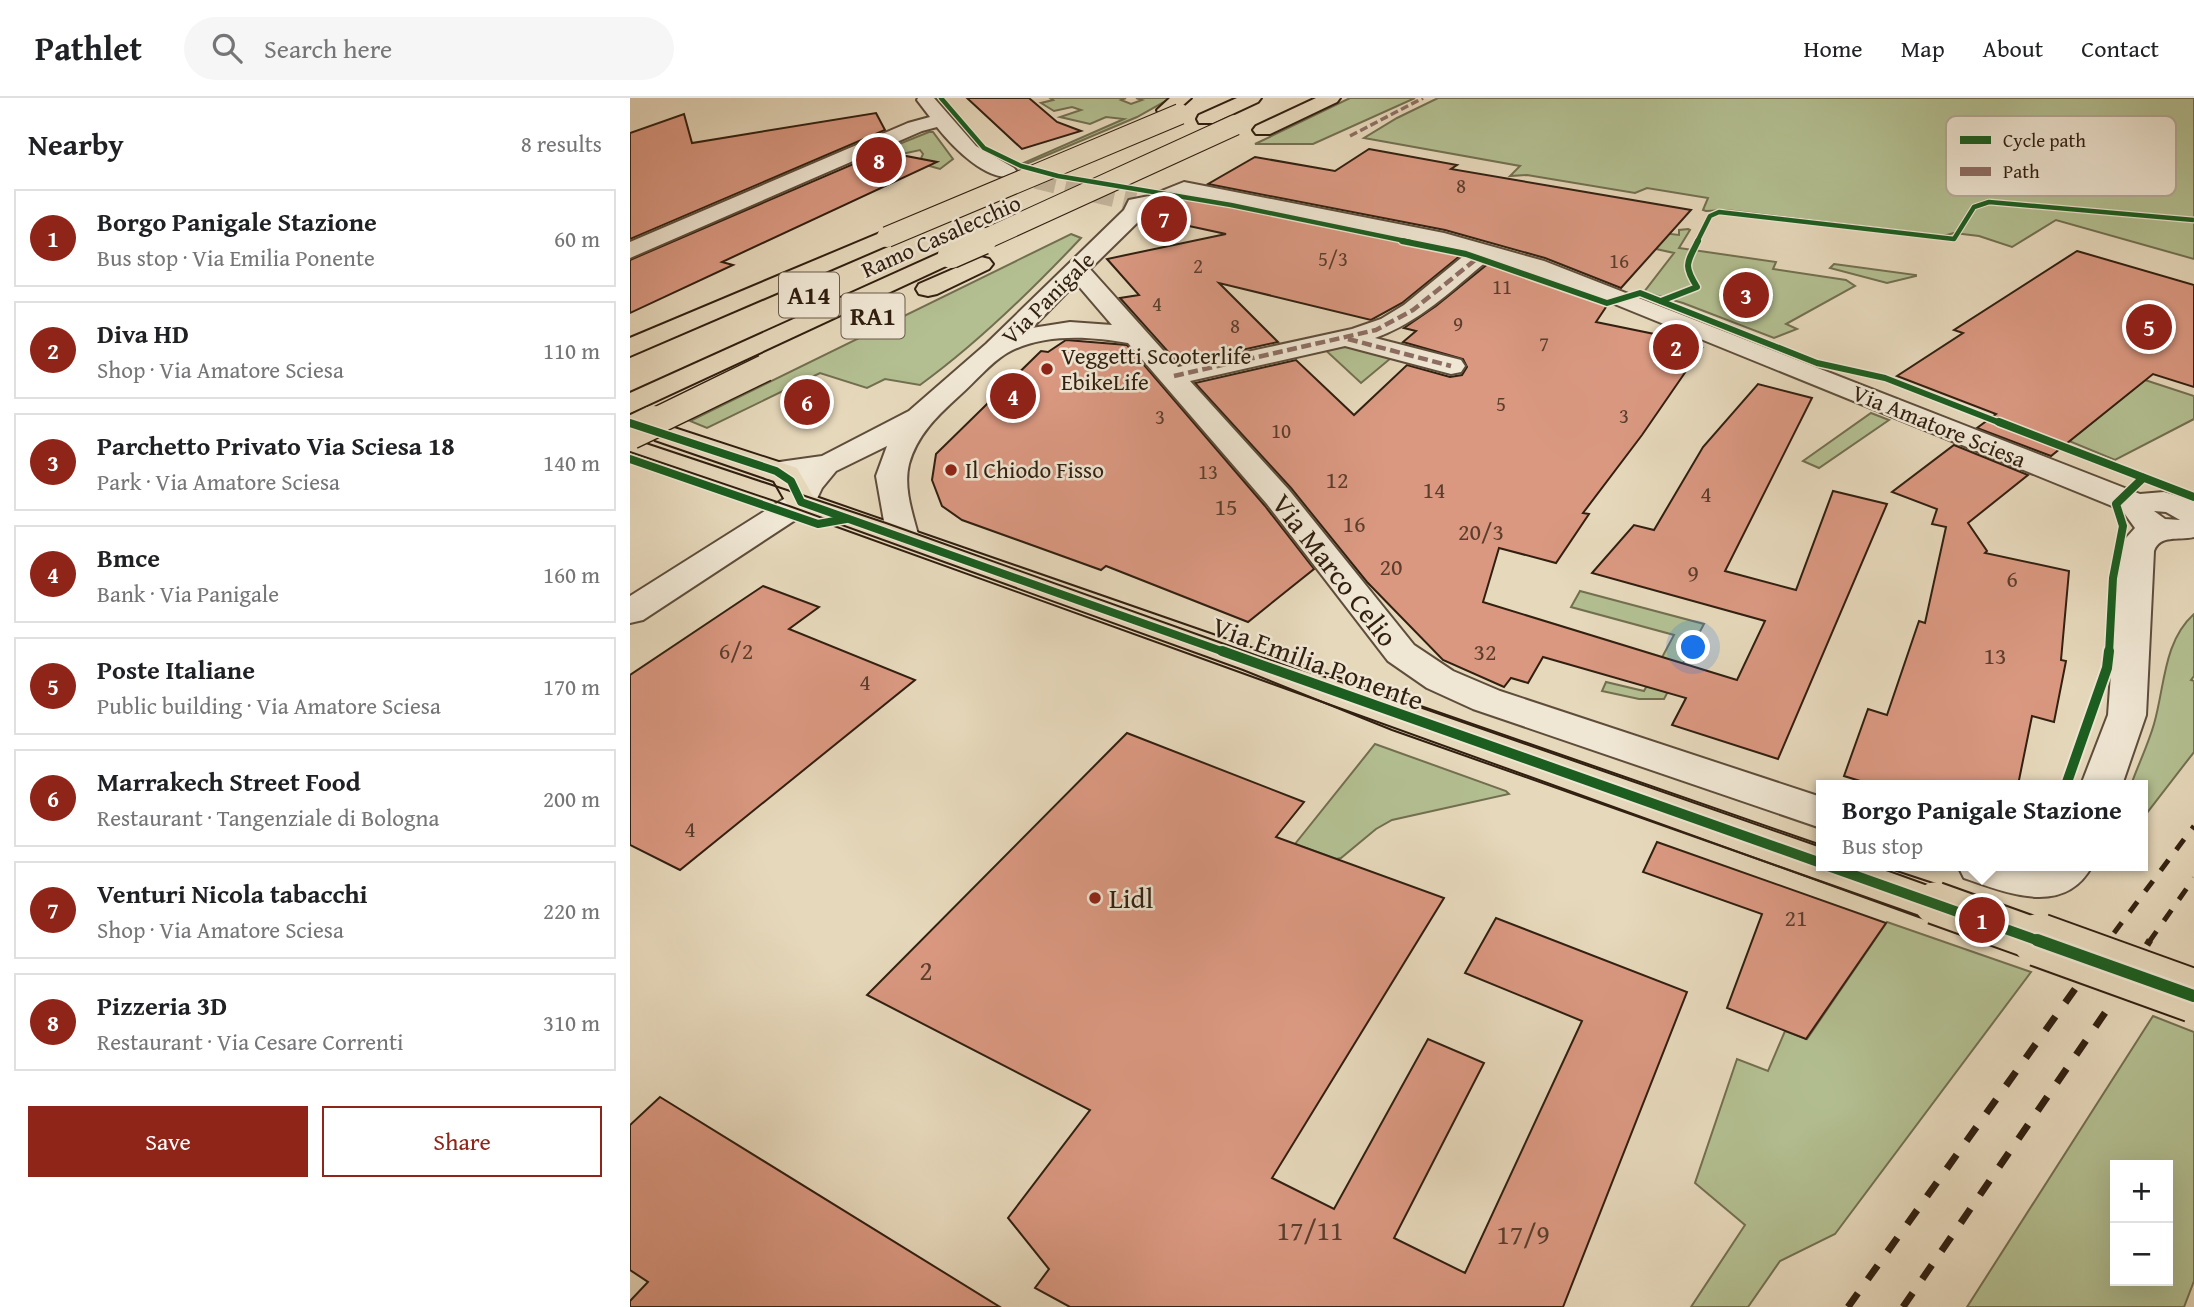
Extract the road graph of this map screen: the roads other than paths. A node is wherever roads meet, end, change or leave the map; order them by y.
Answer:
1 (925, 98) edge
2 (1216, 98) edge
3 (1252, 98) edge
4 (1292, 98) edge
5 (1331, 98) edge
6 (1176, 107) edge
7 (942, 120) junction
8 (1007, 172) tunnel mouth
9 (1136, 204) joint
10 (1485, 250) junction
11 (630, 251) edge
12 (1077, 269) junction
13 (1138, 337) junction
14 (1345, 338) junction
15 (995, 350) junction
16 (636, 359) edge
17 (1451, 366) dead end
18 (1174, 376) junction
19 (630, 404) edge
20 (919, 417) junction
21 (630, 433) edge
22 (665, 434) dead end
23 (829, 464) junction
24 (776, 471) junction
25 (801, 502) junction
26 (2172, 519) edge
27 (903, 538) junction
28 (630, 612) edge
29 (2104, 780) edge
30 (1816, 811) edge
31 (1816, 861) edge
32 (1842, 871) edge
33 (1999, 871) edge
34 (2065, 871) edge
35 (2194, 996) edge

1 - 7 street
2 - 6 main road, RA1
3 - 16 main road, Ramo Casalecchio / A14
4 - 19 main road, Ramo Casalecchio / A14, bridge
5 - 21 main road, RA1, bridge
6 - 16 main road, RA1, bridge
7 - 8 street
7 - 11 street
9 - 10 street, Via Amatore Sciesa
9 - 12 street, Via Panigale
10 - 14 street
10 - 26 street, Via Amatore Sciesa
12 - 13 street, Via Marco Celio
12 - 15 street, Via Panigale
13 - 15 street
13 - 18 street, Via Marco Celio
14 - 17 street
14 - 18 street
15 - 20 street, Via Panigale
18 - 30 street, Via Marco Celio
20 - 23 street, Via Panigale
20 - 27 street, Via Panigale
22 - 24 main road
23 - 24 street, Via Panigale
23 - 25 street, Via Panigale
24 - 25 main road
25 - 27 main road, Via Emilia Ponente
25 - 28 street
26 - 29 street
27 - 31 main road, Via Emilia Ponente
32 - 35 main road, bridge
33 - 34 street

